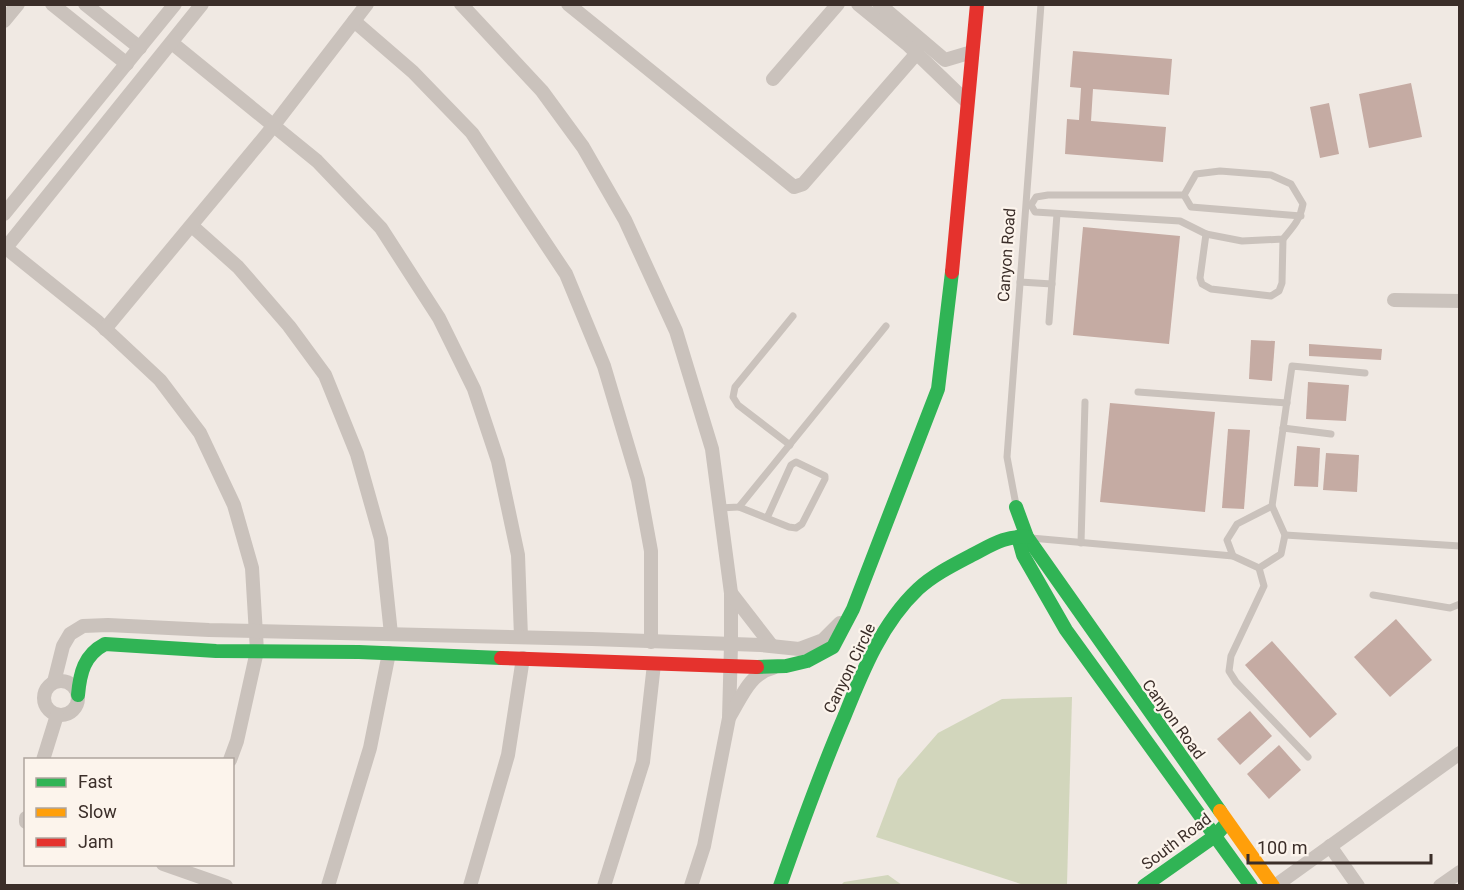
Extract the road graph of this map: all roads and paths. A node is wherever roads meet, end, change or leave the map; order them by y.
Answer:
1 (18, 4) edge
2 (52, 4) edge
3 (85, 4) edge
4 (175, 4) edge
5 (202, 4) edge
6 (367, 4) edge
7 (461, 4) edge
8 (568, 4) edge
9 (838, 4) edge
10 (858, 4) edge
11 (879, 4) edge
12 (977, 4) edge
13 (1041, 4) edge
14 (4, 21) edge
15 (354, 21) junction
16 (172, 43) junction
17 (140, 48) junction
18 (972, 52) junction
19 (917, 53) junction
20 (127, 64) junction
21 (773, 79) dead end
22 (967, 102) junction
23 (273, 127) junction
24 (1184, 195) junction
25 (20, 196) junction
26 (1026, 197) junction
27 (1036, 197) junction
28 (4, 198) edge
29 (1025, 211) junction
30 (1035, 212) junction
31 (4, 214) edge
32 (1057, 214) junction
33 (1301, 216) junction
34 (192, 226) junction
35 (1206, 234) junction
36 (1283, 239) junction
37 (5, 249) edge
38 (1020, 282) junction
39 (1052, 284) junction
40 (1394, 300) dead end
41 (1460, 301) edge
42 (793, 316) dead end
43 (1049, 322) dead end
44 (886, 326) dead end
45 (105, 328) junction
46 (1365, 373) dead end
47 (1138, 392) dead end
48 (1085, 402) dead end
49 (1287, 403) junction
50 (1283, 428) junction
51 (1331, 434) dead end
52 (790, 445) junction
53 (1272, 506) junction
54 (739, 507) junction
55 (1016, 507) joint
56 (719, 508) junction
57 (767, 518) junction
58 (1285, 535) junction
59 (1022, 537) junction
60 (1082, 543) junction
61 (1460, 546) edge
62 (1233, 556) junction
63 (1259, 568) junction
64 (731, 593) junction
65 (1373, 595) dead end
66 (1460, 604) edge
67 (854, 609) junction
68 (255, 631) junction
69 (391, 634) junction
70 (521, 637) junction
71 (651, 642) junction
72 (731, 645) junction
73 (772, 646) junction
74 (257, 651) junction
75 (389, 653) junction
76 (523, 658) junction
77 (654, 664) junction
78 (786, 666) junction
79 (730, 667) junction
80 (54, 682) junction
81 (78, 695) junction
82 (57, 715) junction
83 (729, 718) junction
84 (1460, 753) edge
85 (1308, 757) dead end
86 (43, 758) edge
87 (230, 758) edge
88 (1228, 822) junction
89 (1215, 836) junction
90 (1330, 846) junction
91 (175, 866) edge
92 (193, 869) edge
93 (1460, 872) edge
94 (226, 885) edge
95 (328, 885) edge
96 (470, 885) edge
97 (604, 885) edge
98 (691, 885) edge
99 (780, 885) edge
100 (1144, 885) edge
101 (1251, 885) edge
102 (1274, 885) edge
103 (1358, 885) edge
104 (1440, 885) edge

1 - 14 street
2 - 20 street
3 - 17 street
4 - 17 street
5 - 16 street
6 - 15 street
7 - 56 street
8 - 19 street
9 - 21 street
10 - 19 street
11 - 18 street
12 - 18 street
13 - 26 lane, Canyon Road
15 - 23 street
15 - 71 street
16 - 23 street
16 - 37 street
17 - 20 street
18 - 22 street
19 - 22 street
20 - 25 street
22 - 67 street
23 - 34 street
23 - 70 street
24 - 27 lane
24 - 33 lane
24 - 33 lane
25 - 28 street
25 - 31 street
26 - 27 lane
26 - 29 lane, Canyon Road
27 - 30 lane
29 - 30 lane
29 - 38 lane, Canyon Road
30 - 32 lane
32 - 35 lane
32 - 39 lane
33 - 36 lane
34 - 45 street
34 - 69 street
35 - 36 lane
35 - 36 lane
37 - 45 street
38 - 39 lane
38 - 55 lane, Canyon Road
39 - 43 lane
40 - 41 street
42 - 52 lane
44 - 52 lane
45 - 68 street
46 - 49 lane
47 - 49 lane
48 - 60 lane
49 - 50 lane
50 - 51 lane
50 - 53 lane
52 - 54 lane
53 - 58 lane
53 - 62 lane
54 - 56 lane
54 - 57 lane
55 - 59 street, Canyon Road
56 - 64 street
57 - 57 lane
58 - 61 lane
58 - 63 lane
59 - 60 lane
59 - 88 street, Canyon Road
59 - 89 street, Canyon Road
59 - 99 street, Canyon Circle
60 - 62 lane
62 - 63 lane
63 - 85 lane
64 - 72 street
64 - 73 street
65 - 66 lane
67 - 73 street
67 - 78 street
68 - 69 street
68 - 74 street
68 - 80 street
69 - 70 street
70 - 71 street
71 - 72 street
72 - 73 street
72 - 79 street
74 - 75 street
74 - 81 street
74 - 87 street
75 - 76 street
75 - 95 street
76 - 77 street
76 - 96 street
77 - 79 street
77 - 97 street
78 - 79 street
78 - 83 street
79 - 83 street
80 - 81 street
80 - 82 street
81 - 82 street
82 - 86 street
83 - 98 street
84 - 90 street
88 - 89 street, South Road
88 - 102 street, Canyon Road
89 - 100 street, South Road
89 - 101 street, Canyon Road
90 - 102 street
90 - 103 street
91 - 92 street
92 - 94 street
93 - 104 street

